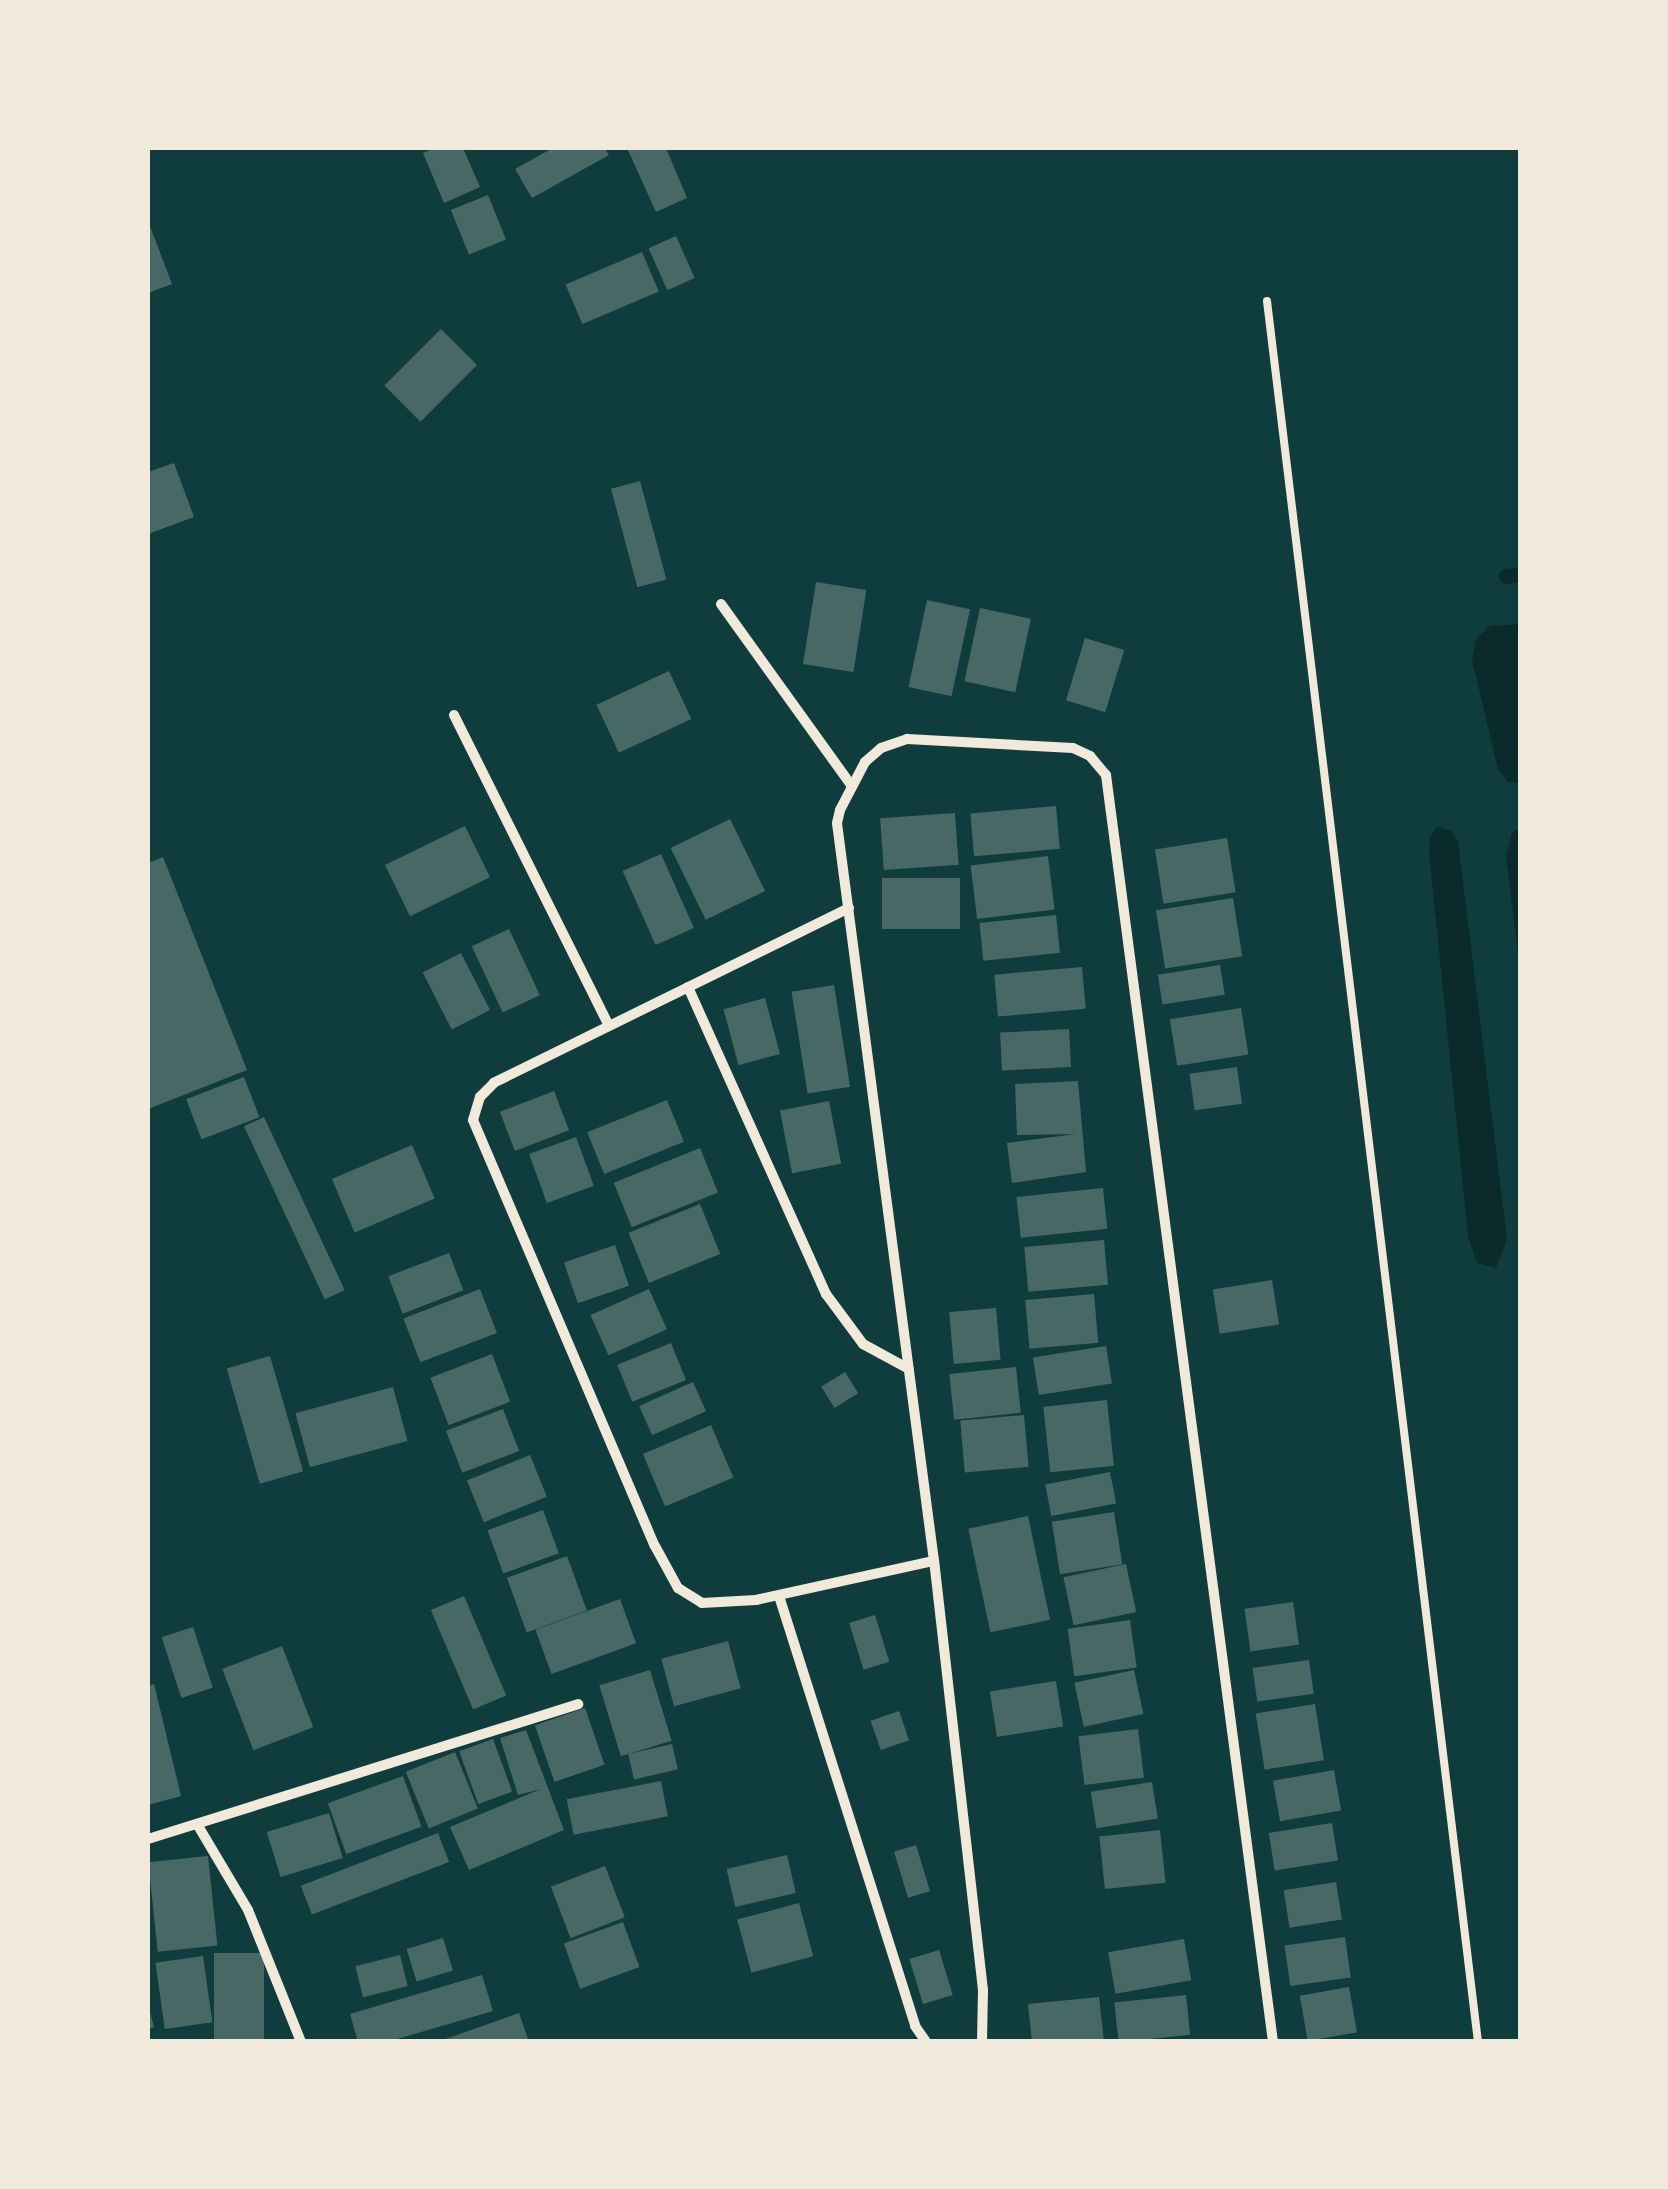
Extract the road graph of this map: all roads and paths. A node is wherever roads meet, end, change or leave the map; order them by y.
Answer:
1 (1266, 301) dead end
2 (721, 604) dead end
3 (454, 715) dead end
4 (852, 786) junction
5 (849, 908) junction
6 (688, 986) junction
7 (609, 1026) junction
8 (909, 1369) junction
9 (934, 1561) junction
10 (778, 1596) junction
11 (578, 1704) dead end
12 (197, 1824) junction
13 (148, 1839) edge
14 (300, 2042) edge
15 (926, 2042) edge
16 (982, 2042) edge
17 (1272, 2042) edge
18 (1478, 2042) edge

1 - 18 lane
2 - 4 street
3 - 7 street
4 - 5 street
4 - 17 street
5 - 6 street
5 - 8 street
6 - 7 street
6 - 8 street
7 - 10 street
8 - 9 street
9 - 10 street
9 - 16 street
10 - 15 street
11 - 12 street
12 - 13 street
12 - 14 street

